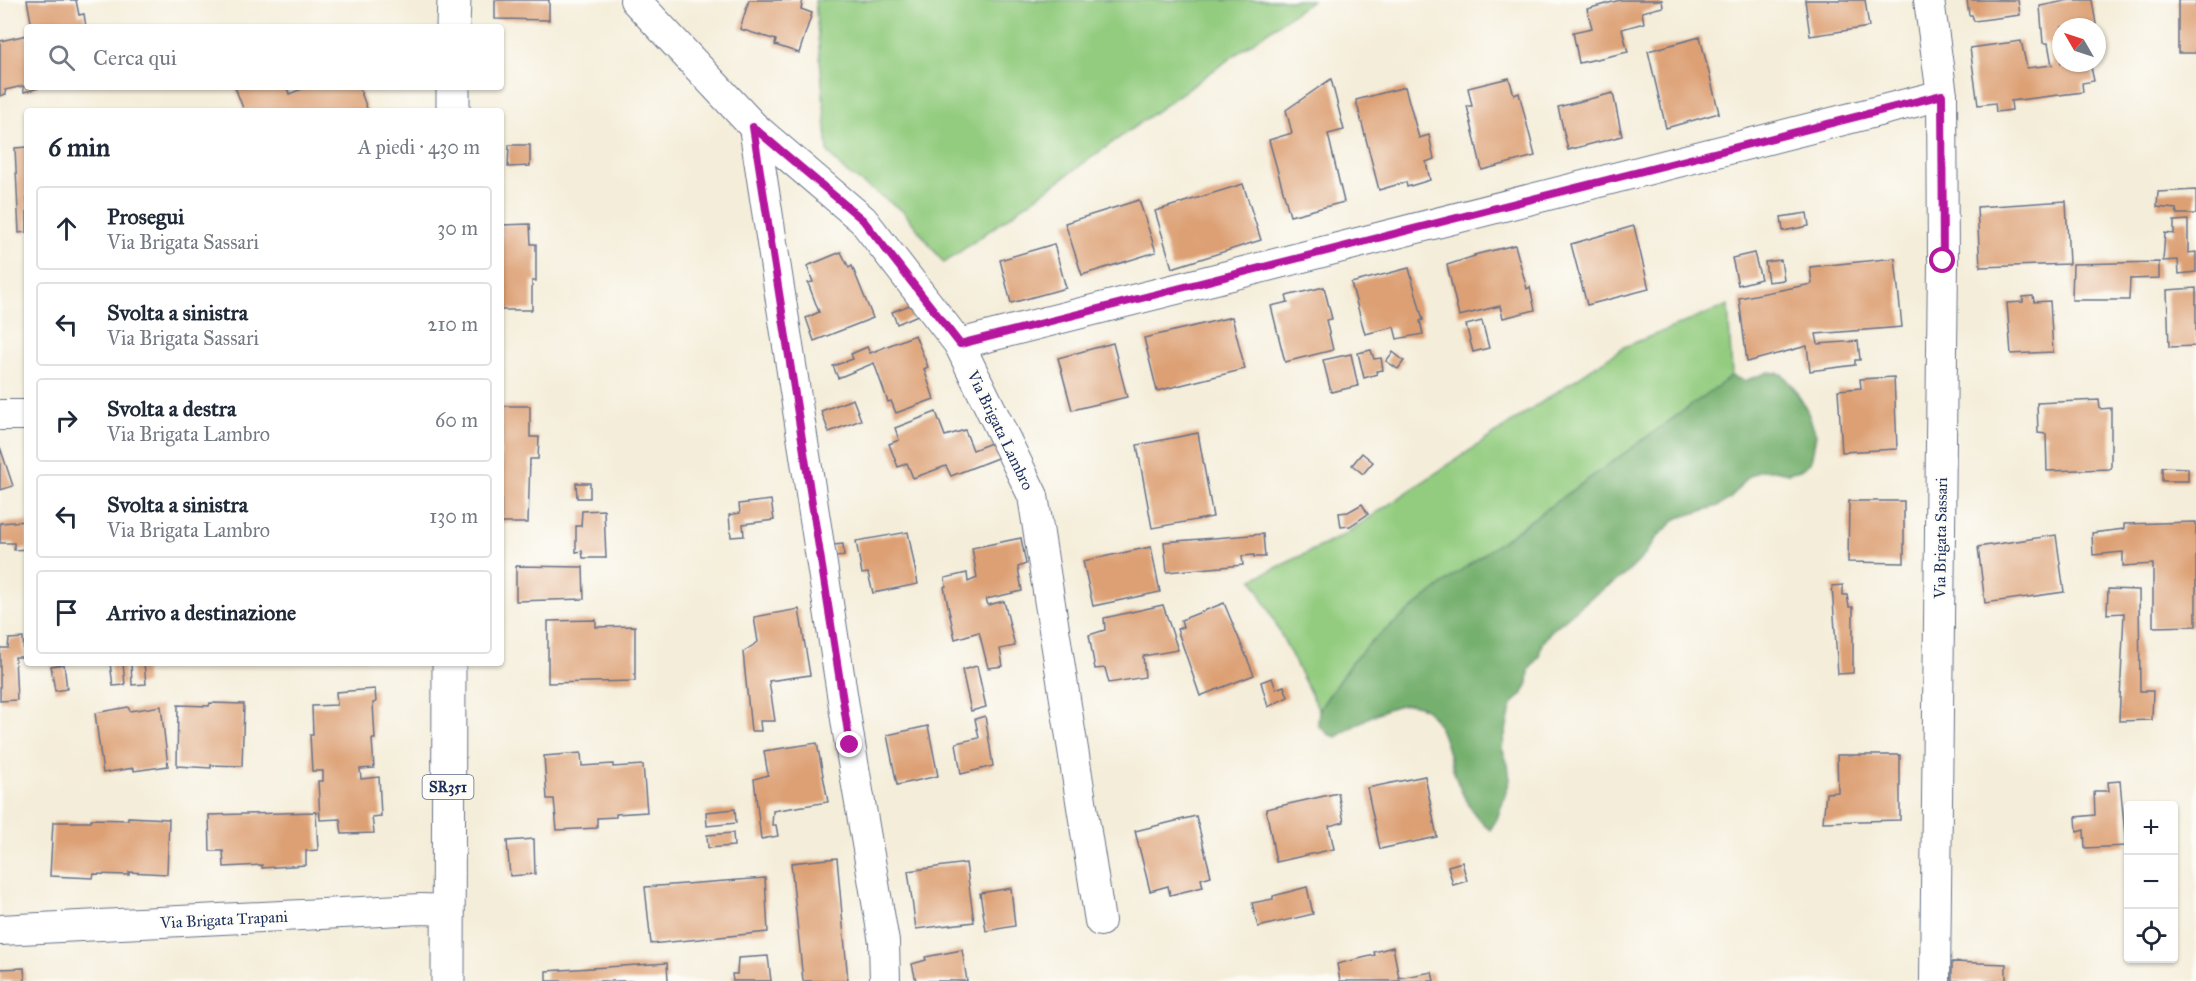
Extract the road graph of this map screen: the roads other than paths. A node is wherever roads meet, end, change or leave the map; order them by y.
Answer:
1 (454, 0) edge
2 (635, 0) edge
3 (1929, 0) edge
4 (453, 24) edge
5 (453, 90) edge
6 (1942, 95) junction
7 (453, 108) edge
8 (753, 127) junction
9 (960, 344) junction
10 (0, 415) edge
11 (24, 415) edge
12 (449, 666) edge
13 (448, 910) junction
14 (1100, 921) dead end
15 (0, 930) edge
16 (448, 981) edge
17 (885, 981) edge
18 (1935, 981) edge

1 - 4 main road
2 - 8 street, Via Brigata Lambro
3 - 6 street, Via Brigata Sassari
5 - 7 main road
6 - 9 street
6 - 18 street, Via Brigata Sassari
8 - 9 street, Via Brigata Lambro
8 - 17 street
9 - 14 street, Via Brigata Lambro
10 - 11 street
12 - 13 main road, SR351
13 - 15 street, Via Brigata Trapani
13 - 16 main road, SR351

